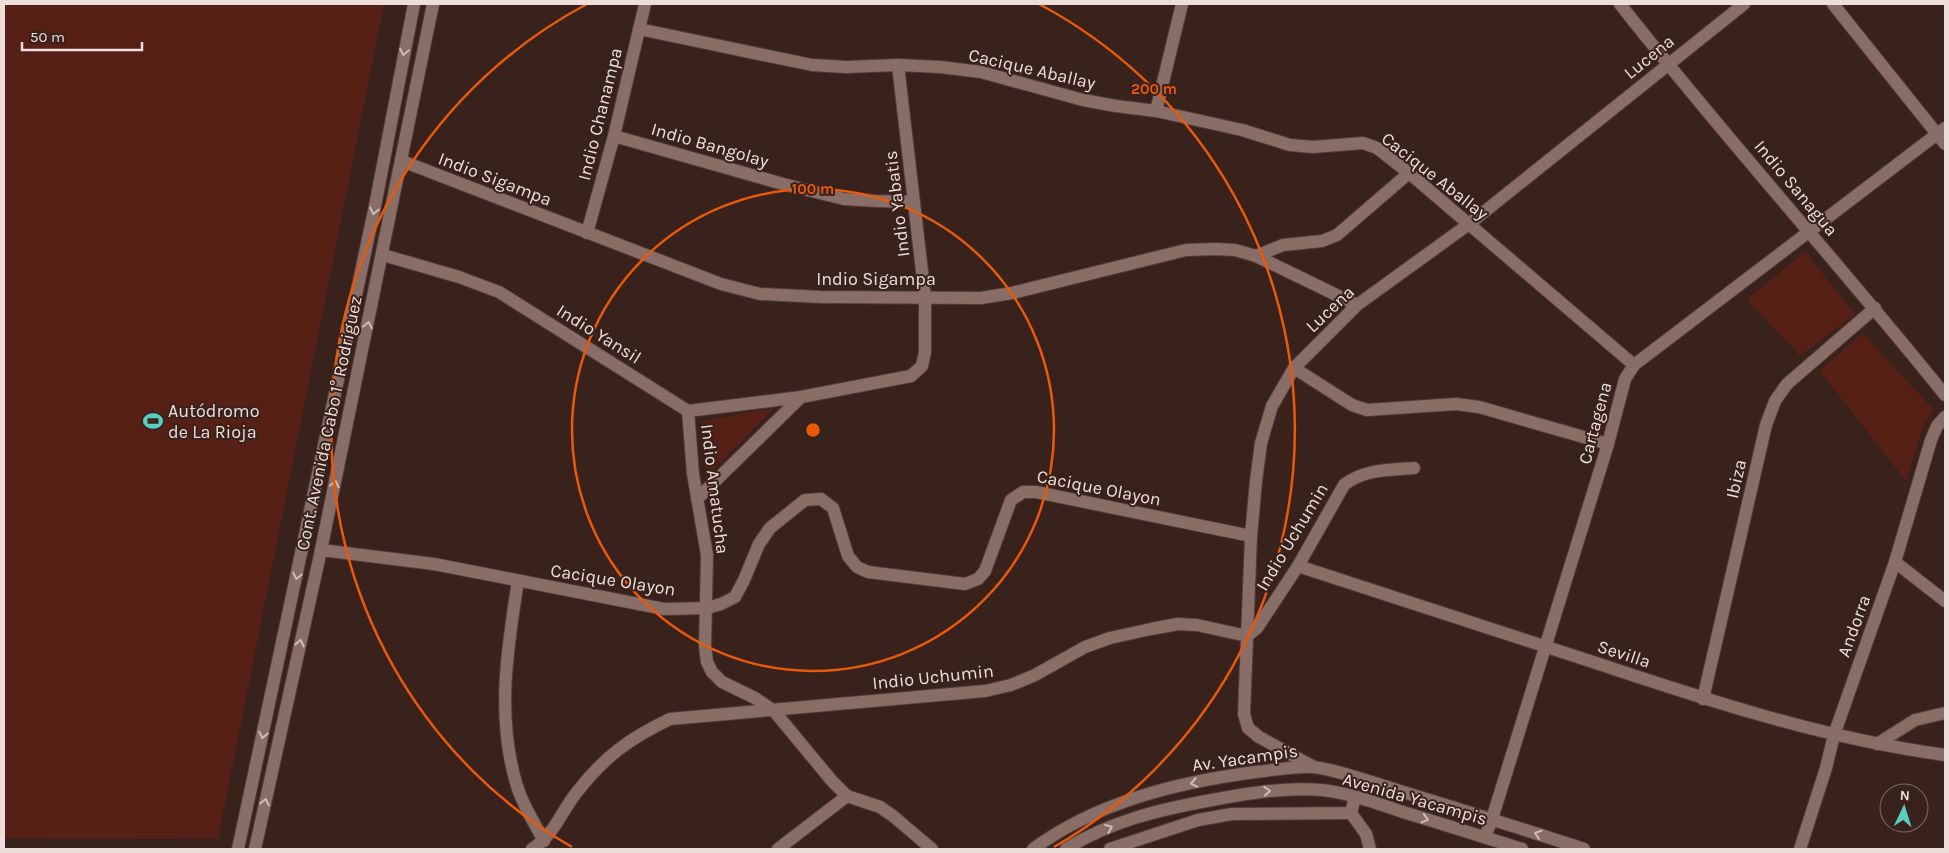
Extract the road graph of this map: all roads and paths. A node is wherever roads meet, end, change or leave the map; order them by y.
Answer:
1 (414, 4) edge
2 (433, 4) edge
3 (644, 4) edge
4 (1182, 4) edge
5 (1620, 4) edge
6 (1744, 4) edge
7 (1833, 4) edge
8 (639, 29) junction
9 (1667, 64) junction
10 (898, 65) junction
11 (1156, 111) junction
12 (1941, 131) edge
13 (614, 136) junction
14 (1945, 144) edge
15 (402, 161) junction
16 (1409, 173) junction
17 (914, 202) junction
18 (1469, 224) junction
19 (1810, 231) junction
20 (587, 233) junction
21 (383, 255) junction
22 (1256, 256) junction
23 (925, 296) junction
24 (1357, 305) junction
25 (1875, 308) junction
26 (1634, 365) junction
27 (1294, 368) junction
28 (1945, 395) edge
29 (801, 397) junction
30 (688, 411) junction
31 (1945, 417) edge
32 (1608, 444) junction
33 (1414, 468) dead end
34 (697, 499) junction
35 (1251, 536) junction
36 (321, 550) junction
37 (1895, 562) junction
38 (1298, 566) junction
39 (518, 581) junction
40 (1945, 601) edge
41 (707, 608) junction
42 (1246, 636) junction
43 (1545, 647) junction
44 (1703, 699) junction
45 (774, 711) junction
46 (1945, 713) edge
47 (1834, 735) junction
48 (1877, 744) junction
49 (1945, 755) edge
50 (1314, 767) junction
51 (847, 796) junction
52 (1355, 797) junction
53 (1352, 813) junction
54 (1492, 820) junction
55 (1485, 837) junction
56 (544, 841) junction
57 (238, 849) edge
58 (255, 849) edge
59 (532, 849) edge
60 (778, 849) edge
61 (932, 849) edge
62 (1033, 849) edge
63 (1066, 849) edge
64 (1110, 849) edge
65 (1370, 849) edge
66 (1522, 849) edge
67 (1584, 849) edge
68 (1800, 849) edge

1 -> 57 street, Cont. Avenida Cabo 1° Rodriguez
2 - 15 street, Cont. Avenida Cabo 1° Rodriguez
3 - 8 street, Indio Chanampa
4 - 11 street
5 - 9 street, Indio Sanagua
6 - 9 street, Lucena
7 - 12 street
8 - 10 street, Cacique Aballay
8 - 13 street, Indio Chanampa
9 - 18 street, Lucena
9 - 19 street, Indio Sanagua
10 - 11 street, Cacique Aballay
10 - 17 street, Indio Yabatis
11 - 16 street, Cacique Aballay
12 - 14 street
12 - 19 street, Cartagena
13 - 17 street, Indio Bangolay
13 - 20 street, Indio Chanampa
15 - 20 street, Indio Sigampa
15 - 21 street, Cont. Avenida Cabo 1° Rodriguez
16 - 18 street, Cacique Aballay
16 - 22 street
17 - 23 street, Indio Yabatis
18 - 24 street, Lucena
18 - 26 street, Cacique Aballay
19 - 25 street, Indio Sanagua
19 - 26 street, Cartagena
20 - 23 street, Indio Sigampa
21 - 30 street, Indio Yansil
36 -> 21 street, Cont. Avenida Cabo 1° Rodriguez
22 - 23 street, Indio Sigampa
22 - 24 street, Indio Sigampa
23 - 29 street, Indio Yabatis
24 - 27 street, Lucena
25 - 28 street, Indio Sanagua
25 - 44 street, Ibiza
26 - 32 street, Cartagena
27 - 32 street
27 - 35 street, Lucena
29 - 30 street
29 - 34 street
30 - 34 street, Indio Amatucha
31 - 37 street, Andorra
32 - 43 street, Cartagena
33 - 38 street, Indio Uchumin
34 - 41 street, Indio Amatucha
35 - 41 street, Cacique Olayon
35 - 42 street, Lucena
36 - 39 street, Cacique Olayon
58 -> 36 street, Cont. Avenida Cabo 1° Rodriguez
37 - 40 street
37 - 47 street, Andorra
38 - 42 street, Indio Uchumin
38 - 43 street, Sevilla
39 - 41 street, Cacique Olayon
39 - 56 street
41 - 45 street, Indio Amatucha
42 - 45 street, Indio Uchumin
42 - 50 street, Lucena
43 - 44 street, Sevilla
43 - 54 street, Cartagena
44 - 47 street, Sevilla
45 - 51 street, Indio Amatucha
45 - 56 street, Indio Uchumin
46 - 48 street
47 - 48 street, Sevilla
47 - 68 street, Andorra
48 - 49 street, Sevilla
50 - 54 street, Av. Yacampis
50 -> 62 street, Av. Yacampis
51 - 60 street
51 - 61 street, Indio Amatucha
52 - 53 street
52 -> 55 street, Avenida Yacampis
63 -> 52 street, Avenida Yacampis
53 - 64 street
53 - 65 street
54 - 55 street, Cartagena
67 -> 54 street, Av. Yacampis
55 - 66 street, Avenida Yacampis
56 - 59 street, Indio Uchumin

